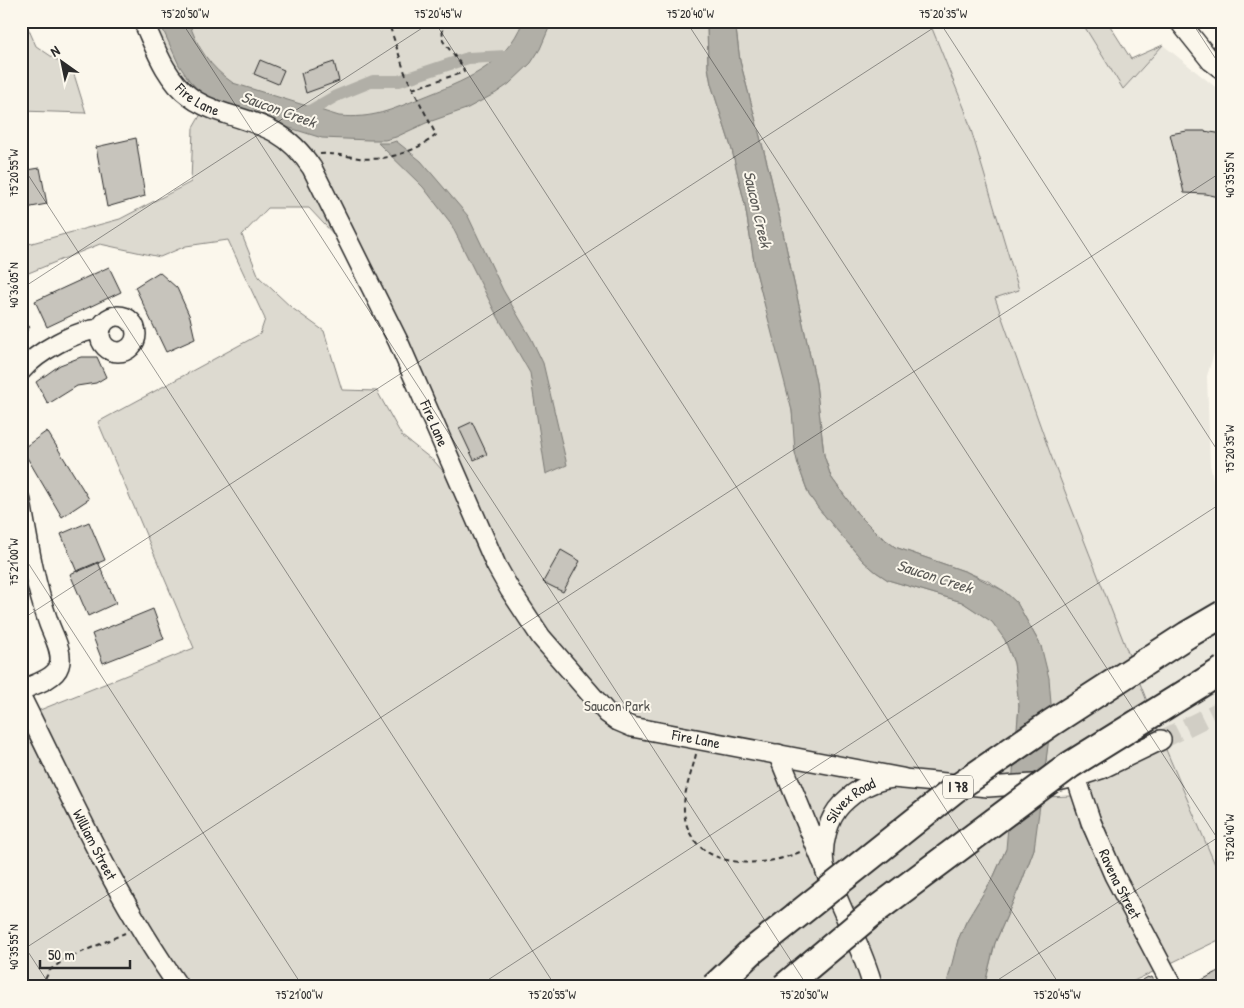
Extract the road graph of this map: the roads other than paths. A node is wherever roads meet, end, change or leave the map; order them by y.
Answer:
1 (143, 21) edge
2 (1179, 21) edge
3 (1223, 70) edge
4 (100, 328) dead end
5 (21, 371) edge
6 (21, 500) edge
7 (1223, 614) edge
8 (1223, 670) edge
9 (21, 690) edge
10 (21, 696) edge
11 (1161, 740) tunnel mouth
12 (778, 754) junction
13 (1076, 777) junction
14 (902, 778) junction
15 (826, 871) junction
16 (179, 987) edge
17 (714, 987) edge
18 (784, 987) edge
19 (873, 987) edge
20 (1173, 987) edge

1 - 12 street, Fire Lane
2 - 3 street
4 - 5 street
6 - 9 street
7 - 17 highway, I 78, bridge
8 - 18 highway, bridge
10 - 16 street, William Street
11 - 13 street
12 - 14 street, Fire Lane
12 - 15 street
13 - 14 street, Silvex Road
13 - 20 street, Ravena Street
14 - 15 street, Silvex Road
15 - 19 street, Silvex Road

